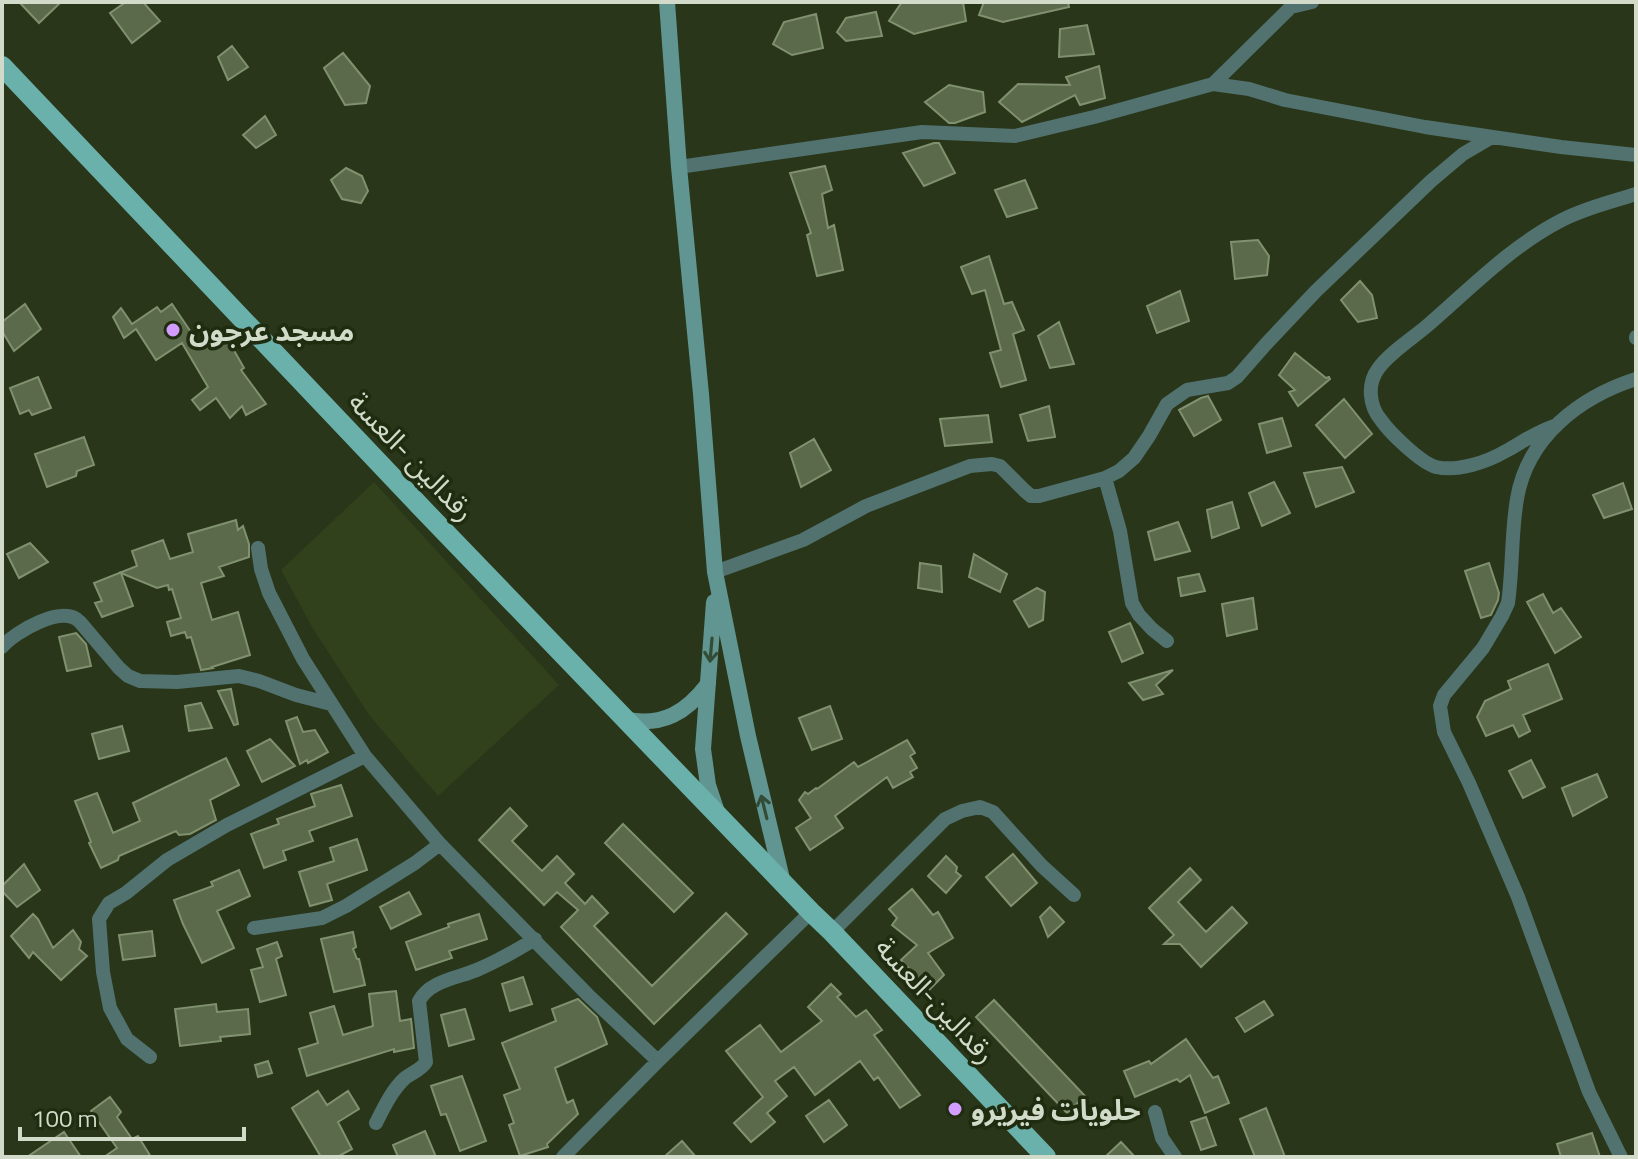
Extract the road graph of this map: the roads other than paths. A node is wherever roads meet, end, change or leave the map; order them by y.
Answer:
1 (667, 2) edge
2 (1312, 2) edge
3 (1290, 5) edge
4 (2, 66) edge
5 (1213, 84) junction
6 (1492, 137) junction
7 (1636, 155) edge
8 (679, 167) junction
9 (1636, 194) edge
10 (1636, 379) edge
11 (1554, 426) junction
12 (1105, 478) junction
13 (258, 548) dead end
14 (715, 572) junction
15 (1167, 641) dead end
16 (2, 647) edge
17 (709, 683) junction
18 (331, 704) junction
19 (627, 720) junction
20 (365, 756) junction
21 (719, 817) junction
22 (440, 844) junction
23 (783, 883) junction
24 (1074, 895) dead end
25 (811, 912) junction
26 (254, 928) dead end
27 (832, 932) junction
28 (535, 939) junction
29 (150, 1057) dead end
30 (658, 1061) junction
31 (1155, 1112) dead end
32 (376, 1123) dead end
33 (563, 1157) edge
34 (1046, 1157) edge
35 (1175, 1157) edge
36 (1621, 1157) edge

1 - 8 street
2 - 3 street
3 - 5 street
4 - 19 main road, رقدالين -العسة
5 - 6 street
5 - 8 street
6 - 7 street
6 - 12 street
8 - 14 street
9 - 11 street
10 - 11 street
11 - 36 street
12 - 14 street
12 - 15 street
13 - 18 street
14 -> 17 street
23 -> 14 street
16 - 18 street
17 - 19 street
17 - 21 street
18 - 20 street
19 - 21 main road, رقدالين -العسة
20 - 22 street
20 - 29 street
21 - 23 main road, رقدالين -العسة
22 - 26 street
22 - 28 street
23 - 25 main road, رقدالين-العسة
24 - 27 street
25 - 27 main road, رقدالين-العسة
25 - 30 street
27 - 34 main road, رقدالين-العسة
28 - 30 street
28 - 32 street
30 - 33 street
31 - 35 street

